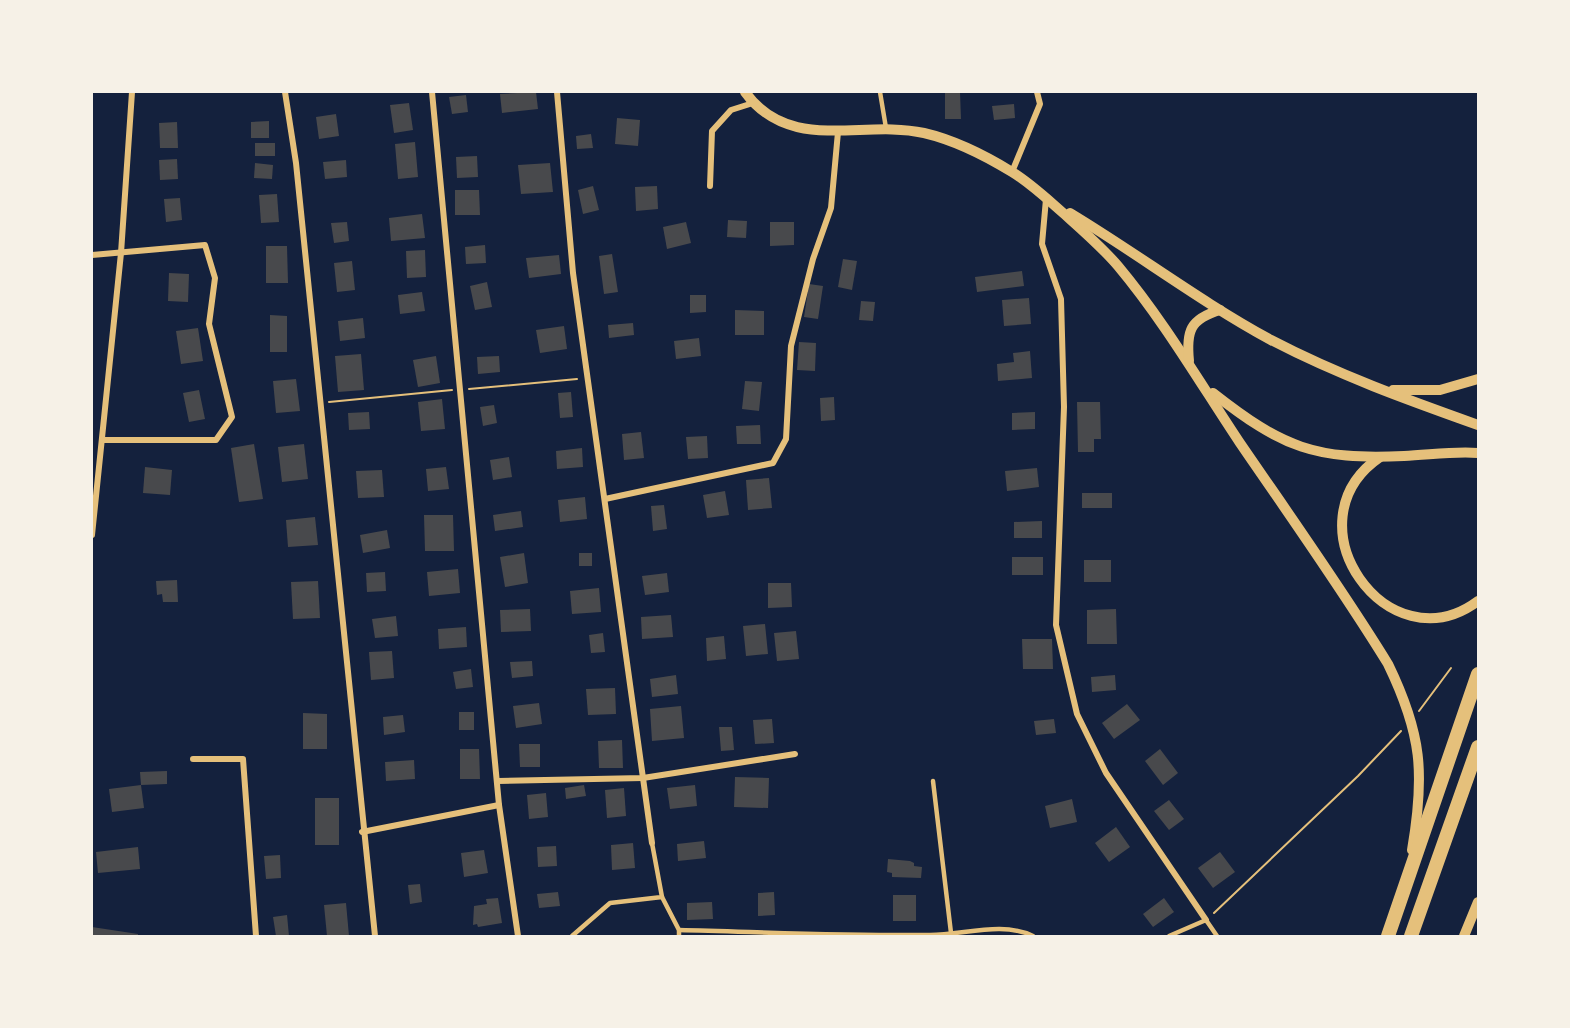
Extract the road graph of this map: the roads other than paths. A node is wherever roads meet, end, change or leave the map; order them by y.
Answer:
1 (132, 92) edge
2 (285, 92) edge
3 (432, 92) edge
4 (557, 92) edge
5 (745, 92) edge
6 (880, 92) edge
7 (1037, 92) edge
8 (753, 103) junction
9 (886, 130) junction
10 (838, 132) junction
11 (1012, 172) junction
12 (710, 186) dead end
13 (1047, 199) junction
14 (121, 253) junction
15 (92, 255) edge
16 (1220, 310) junction
17 (1189, 363) junction
18 (1479, 379) edge
19 (1206, 387) junction
20 (1373, 387) junction
21 (1479, 425) edge
22 (102, 440) junction
23 (1479, 453) edge
24 (92, 455) edge
25 (100, 456) junction
26 (1380, 457) junction
27 (605, 500) junction
28 (92, 535) edge
29 (1479, 601) edge
30 (1479, 674) edge
31 (1479, 747) edge
32 (795, 754) dead end
33 (193, 759) dead end
34 (643, 778) junction
35 (498, 781) junction
36 (933, 781) dead end
37 (499, 805) junction
38 (362, 832) junction
39 (652, 843) joint
40 (1408, 880) junction
41 (663, 897) junction
42 (1479, 902) edge
43 (1206, 920) junction
44 (679, 930) junction
45 (951, 933) junction
46 (256, 936) edge
47 (375, 936) edge
48 (518, 936) edge
49 (572, 936) edge
50 (679, 936) edge
51 (1034, 936) edge
52 (1168, 936) edge
53 (1217, 936) edge
54 (1388, 936) edge
55 (1411, 936) edge
56 (1464, 936) edge

1 - 14 street
2 - 38 street
3 - 35 street
4 - 27 street
5 - 8 street
6 - 9 lane
7 - 11 street
8 - 10 street
8 - 12 street
9 - 10 street
9 - 11 street
10 - 27 street
11 - 13 street
13 - 16 street
13 - 17 street
13 - 43 street
14 - 15 street
14 - 22 street
14 - 22 street
16 - 17 street
16 - 20 street
17 - 19 street
18 - 20 street
19 - 26 street
19 - 40 street
20 - 21 street
22 - 25 street
23 - 26 street
24 - 25 street
25 - 28 street
26 - 29 street
27 - 34 street
30 - 40 highway
31 - 55 highway
32 - 34 street
33 - 46 street
34 - 35 street
34 - 39 street
35 - 37 street
36 - 45 lane
37 - 38 street
37 - 48 street
38 - 47 street
39 - 41 lane
40 - 54 highway
41 - 44 lane
41 - 49 lane
42 - 56 street
43 - 52 lane
43 - 53 lane
44 - 45 lane
44 - 50 lane
45 - 51 lane

